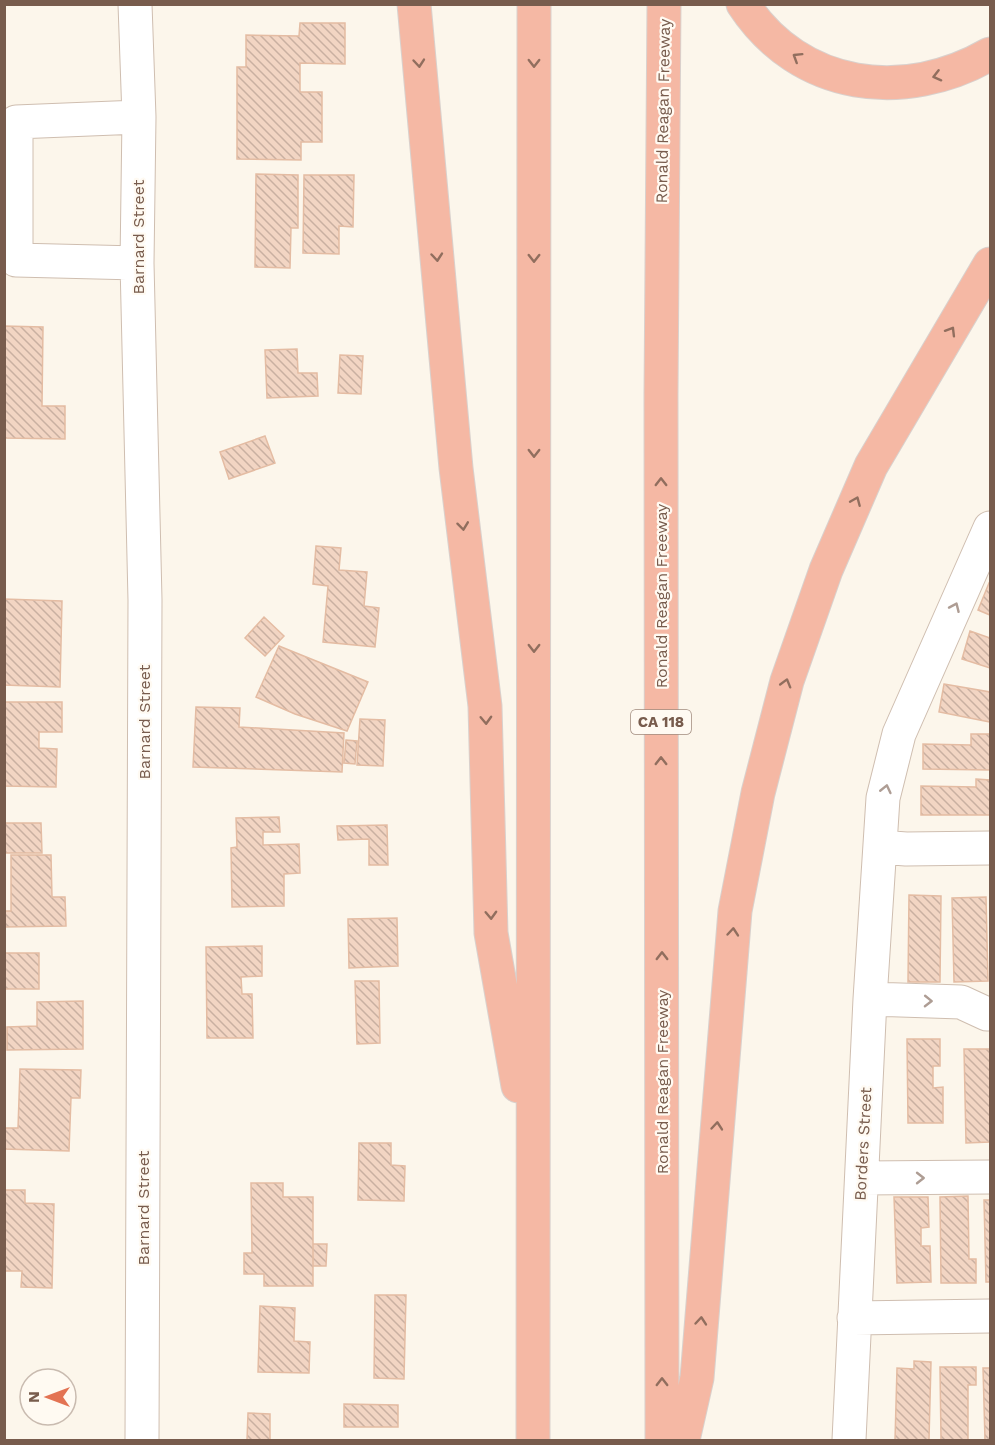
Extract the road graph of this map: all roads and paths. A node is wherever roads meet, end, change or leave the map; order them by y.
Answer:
1 (135, 4) edge
2 (414, 4) edge
3 (534, 4) edge
4 (664, 4) edge
5 (743, 4) edge
6 (990, 54) edge
7 (139, 117) junction
8 (137, 263) junction
9 (990, 264) edge
10 (990, 528) edge
11 (880, 847) junction
12 (990, 848) edge
13 (870, 999) junction
14 (988, 1014) edge
15 (534, 1172) junction
16 (862, 1178) junction
17 (990, 1178) edge
18 (990, 1316) edge
19 (854, 1318) junction
20 (142, 1440) edge
21 (533, 1440) edge
22 (662, 1440) edge
23 (684, 1440) edge
24 (849, 1440) edge

1 - 7 street, Barnard Street
2 -> 15 highway
3 -> 15 highway
22 -> 4 highway, Ronald Reagan Freeway / CA 118
6 -> 5 highway
7 - 8 street, Barnard Street
7 - 8 street
8 - 20 street, Barnard Street
23 -> 9 highway
11 -> 10 street, Borders Street
11 - 12 street
11 - 13 street, Borders Street
13 -> 14 street
13 - 16 street, Borders Street
15 - 21 highway
16 -> 17 street
16 - 19 street, Borders Street
18 - 19 street
19 - 24 street, Borders Street

